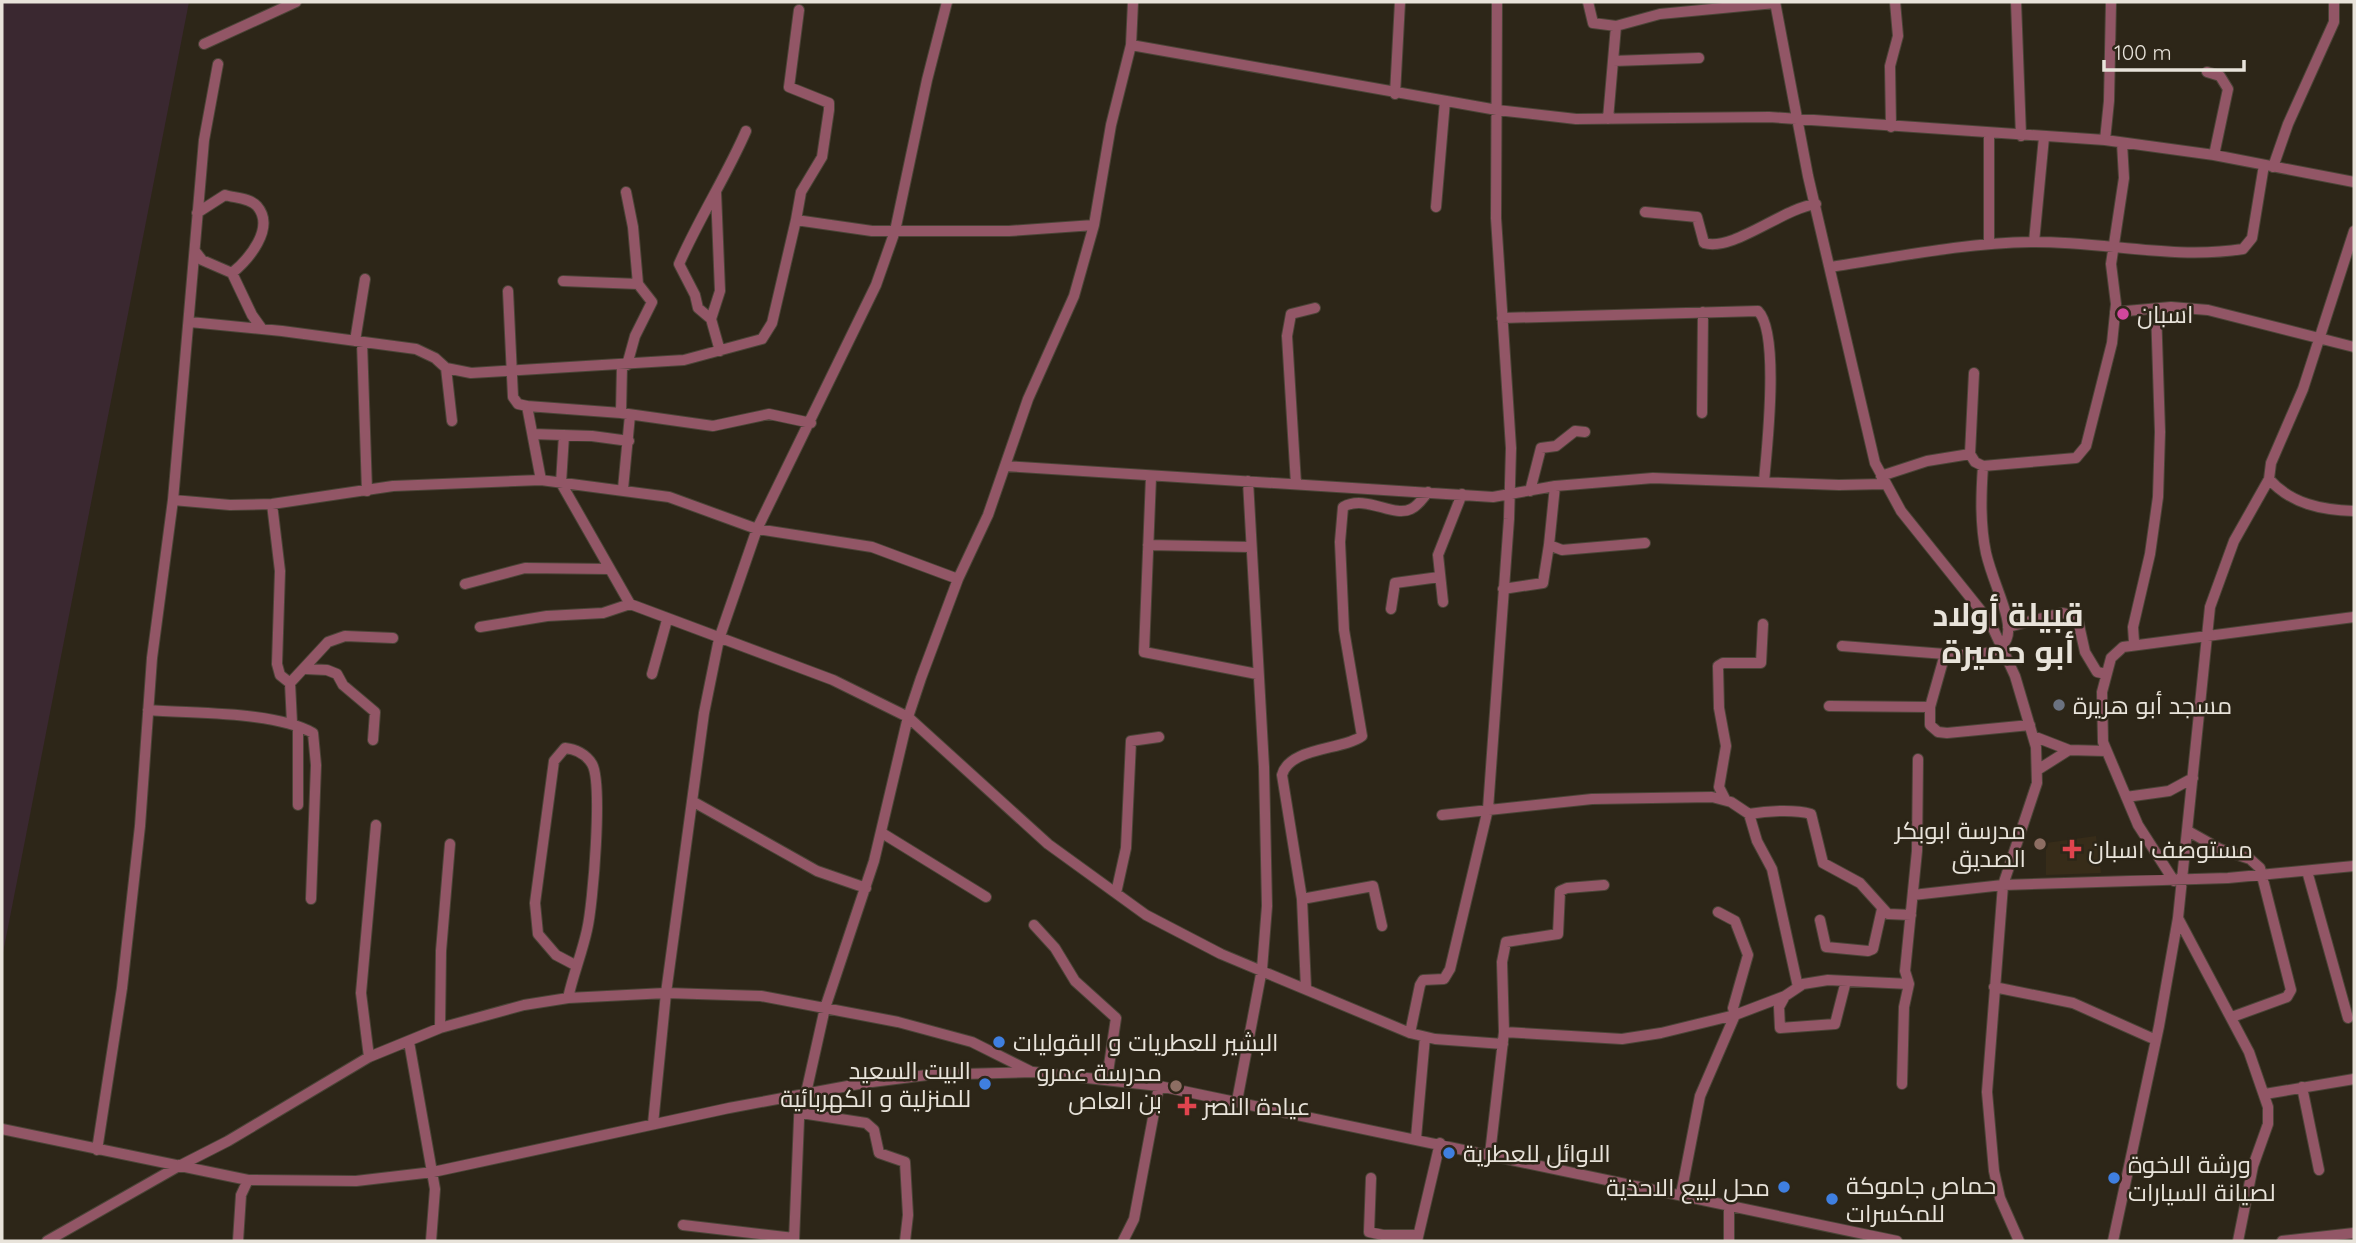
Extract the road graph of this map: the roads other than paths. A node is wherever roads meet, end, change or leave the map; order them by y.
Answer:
1 (269, 2) edge
2 (296, 2) edge
3 (947, 2) edge
4 (1133, 2) edge
5 (1400, 2) edge
6 (1497, 2) edge
7 (1588, 2) edge
8 (1895, 2) edge
9 (2016, 2) edge
10 (2111, 2) edge
11 (2334, 2) edge
12 (1775, 3) edge
13 (285, 7) junction
14 (799, 10) dead end
15 (1616, 26) junction
16 (204, 44) dead end
17 (1130, 45) junction
18 (1699, 58) dead end
19 (1613, 61) junction
20 (218, 64) dead end
21 (2207, 72) dead end
22 (1395, 94) junction
23 (1445, 102) junction
24 (1497, 110) junction
25 (1796, 118) junction
26 (1608, 119) junction
27 (1891, 127) junction
28 (746, 131) dead end
29 (1989, 134) junction
30 (2021, 136) junction
31 (2043, 137) junction
32 (2105, 140) junction
33 (2122, 143) junction
34 (2214, 155) junction
35 (2269, 166) junction
36 (2354, 183) edge
37 (716, 190) junction
38 (626, 192) dead end
39 (1816, 204) junction
40 (1436, 207) dead end
41 (1645, 212) dead end
42 (197, 213) junction
43 (796, 220) junction
44 (1094, 225) junction
45 (895, 231) junction
46 (2354, 231) edge
47 (2034, 242) junction
48 (1989, 244) junction
49 (2113, 247) junction
50 (195, 251) junction
51 (1830, 267) junction
52 (232, 273) junction
53 (365, 279) dead end
54 (563, 281) dead end
55 (638, 284) junction
56 (508, 292) dead end
57 (1315, 308) dead end
58 (2156, 309) junction
59 (1703, 312) junction
60 (2115, 312) junction
61 (1502, 318) junction
62 (711, 319) junction
63 (190, 322) junction
64 (262, 328) junction
65 (2320, 338) junction
66 (358, 342) junction
67 (2354, 347) edge
68 (720, 351) junction
69 (624, 365) junction
70 (446, 368) junction
71 (510, 372) junction
72 (1974, 373) dead end
73 (527, 406) junction
74 (593, 411) junction
75 (1702, 413) dead end
76 (626, 414) junction
77 (452, 421) dead end
78 (811, 423) junction
79 (1586, 432) dead end
80 (533, 434) junction
81 (564, 435) junction
82 (592, 436) junction
83 (629, 441) junction
84 (1970, 454) junction
85 (1005, 466) junction
86 (1983, 466) junction
87 (1151, 477) junction
88 (2269, 479) junction
89 (541, 480) junction
90 (1883, 480) junction
91 (1248, 481) junction
92 (1763, 481) junction
93 (561, 483) junction
94 (1296, 484) junction
95 (1555, 486) junction
96 (623, 489) junction
97 (367, 491) junction
98 (1530, 491) junction
99 (1428, 492) junction
100 (1462, 495) junction
101 (1510, 495) junction
102 (173, 500) junction
103 (272, 504) junction
104 (2354, 511) edge
105 (757, 529) junction
106 (1645, 543) dead end
107 (1148, 545) junction
108 (1549, 545) junction
109 (1251, 547) junction
110 (609, 569) junction
111 (1439, 577) junction
112 (958, 579) junction
113 (465, 583) dead end
114 (1503, 589) junction
115 (1443, 602) dead end
116 (630, 604) junction
117 (1391, 609) dead end
118 (2354, 617) edge
119 (667, 620) junction
120 (1763, 624) dead end
121 (480, 627) dead end
122 (2008, 627) junction
123 (2206, 637) junction
124 (393, 638) dead end
125 (719, 639) junction
126 (2138, 645) junction
127 (1842, 646) dead end
128 (2003, 646) junction
129 (1945, 654) junction
130 (306, 668) junction
131 (652, 674) dead end
132 (1257, 674) junction
133 (2106, 674) junction
134 (290, 683) junction
135 (1829, 706) dead end
136 (1930, 707) junction
137 (148, 710) junction
138 (908, 717) junction
139 (295, 725) junction
140 (2031, 730) junction
141 (1159, 737) dead end
142 (373, 740) dead end
143 (2069, 750) junction
144 (2106, 751) junction
145 (1918, 759) dead end
146 (2039, 769) junction
147 (2193, 778) junction
148 (2126, 797) junction
149 (1725, 799) junction
150 (692, 801) junction
151 (298, 805) dead end
152 (1488, 809) junction
153 (1749, 814) junction
154 (1442, 815) dead end
155 (376, 825) dead end
156 (2188, 831) junction
157 (882, 833) junction
158 (450, 844) dead end
159 (2354, 866) edge
160 (2307, 871) junction
161 (2263, 876) junction
162 (2178, 881) junction
163 (1604, 885) dead end
164 (2003, 886) junction
165 (866, 888) junction
166 (1116, 893) junction
167 (1913, 895) junction
168 (986, 897) dead end
169 (311, 899) dead end
170 (1302, 900) junction
171 (1882, 909) junction
172 (1718, 912) dead end
173 (1912, 915) junction
174 (2178, 918) junction
175 (1819, 920) dead end
176 (1034, 925) dead end
177 (1382, 926) dead end
178 (575, 965) junction
179 (1262, 969) junction
180 (1846, 981) junction
181 (1909, 984) junction
182 (1798, 987) junction
183 (1994, 987) junction
184 (1306, 988) junction
185 (666, 993) junction
186 (1786, 996) junction
187 (568, 998) junction
188 (825, 1008) junction
189 (1735, 1015) junction
190 (2232, 1017) junction
191 (2348, 1018) dead end
192 (440, 1028) junction
193 (1504, 1032) junction
194 (1410, 1033) junction
195 (1425, 1037) junction
196 (2156, 1040) junction
197 (408, 1042) junction
198 (1503, 1044) junction
199 (369, 1057) junction
200 (1033, 1072) junction
201 (1107, 1079) junction
202 (2354, 1079) edge
203 (1902, 1084) dead end
204 (1159, 1086) junction
205 (2302, 1087) junction
206 (803, 1094) junction
207 (2264, 1094) junction
208 (1237, 1101) junction
209 (801, 1113) junction
210 (653, 1124) junction
211 (2, 1129) edge
212 (1416, 1138) junction
213 (1440, 1143) junction
214 (97, 1150) junction
215 (1490, 1154) junction
216 (179, 1166) junction
217 (2319, 1170) dead end
218 (433, 1172) junction
219 (1371, 1178) dead end
220 (248, 1180) junction
221 (1681, 1194) junction
222 (1729, 1203) junction
223 (683, 1225) dead end
224 (1828, 1228) junction
225 (2354, 1233) edge
226 (1418, 1238) edge
227 (794, 1239) edge
228 (47, 1241) edge
229 (238, 1241) edge
230 (431, 1241) edge
231 (905, 1241) edge
232 (1123, 1241) edge
233 (1729, 1241) edge
234 (1827, 1241) edge
235 (1897, 1241) edge
236 (2019, 1241) edge
237 (2113, 1241) edge
238 (2238, 1241) edge
239 (2282, 1241) edge

1 - 13 street
2 - 13 street
3 - 45 street
4 - 17 street
5 - 22 street
6 - 24 street
7 - 15 street
8 - 27 street
9 - 30 street
10 - 32 street
11 - 35 street
12 - 15 street
12 - 25 street
13 - 16 street
14 - 43 street
15 - 19 street
17 - 22 street
17 - 44 street
18 - 19 street
19 - 26 street
20 - 42 street
21 - 34 street
22 - 23 street
23 - 24 street
23 - 40 street
24 - 26 street
24 - 61 street
25 - 26 street
25 - 27 street
25 - 39 street
27 - 29 street
28 - 37 street
29 - 30 street
29 - 48 street
30 - 31 street
31 - 32 street
31 - 47 street
32 - 33 street
33 - 34 street
33 - 49 street
34 - 35 street
35 - 36 street
35 - 49 street
37 - 62 street
37 - 62 street
38 - 55 street
39 - 41 street
39 - 51 street
42 - 50 street
42 - 52 street
43 - 45 street
43 - 68 street
44 - 45 street
44 - 85 street
45 - 78 street
46 - 65 street
47 - 48 street
47 - 49 street
48 - 51 street
49 - 60 street
50 - 52 street
50 - 63 street
51 - 90 street
52 - 64 street
53 - 66 street
54 - 55 street
55 - 69 street
56 - 71 street
57 - 94 street
58 - 60 street
58 - 65 street
58 - 126 street
59 - 61 street
59 - 75 street
59 - 92 street
60 - 86 street
61 - 101 street
62 - 68 street
63 - 64 street
63 - 102 street
64 - 66 street
65 - 67 street
65 - 88 street
66 - 70 street
66 - 97 street
68 - 69 street
69 - 71 street
69 - 76 street
70 - 71 street
70 - 77 street
71 - 73 street
72 - 84 street
73 - 74 street
73 - 80 street
74 - 76 street
74 - 82 street
76 - 78 street
76 - 83 street
78 - 105 street
79 - 98 street
80 - 81 street
80 - 89 street
81 - 82 street
81 - 93 street
82 - 83 street
83 - 96 street
84 - 86 street
84 - 90 street
85 - 87 street
85 - 112 street
86 - 122 street
87 - 91 street
87 - 107 street
88 - 104 street
88 - 123 street
89 - 93 street
89 - 97 street
90 - 92 street
90 - 128 street
91 - 94 street
91 - 109 street
92 - 95 street
93 - 96 street
93 - 110 street
94 - 99 street
95 - 98 street
95 - 108 street
96 - 105 street
97 - 103 street
98 - 101 street
99 - 100 street
99 - 170 street
100 - 101 street
100 - 111 street
101 - 114 street
102 - 103 street
102 - 137 street
103 - 134 street
105 - 112 street
105 - 125 street
106 - 108 street
107 - 109 street
107 - 132 street
108 - 114 street
109 - 132 street
110 - 113 street
110 - 116 street
111 - 115 street
111 - 117 street
112 - 138 street
114 - 152 street
116 - 119 street
116 - 121 street
118 - 123 street
119 - 125 street
119 - 131 street
120 - 149 street
122 - 128 street
122 - 133 street
123 - 126 street
123 - 147 street
124 - 130 street
125 - 138 street
125 - 150 street
126 - 133 street
127 - 129 street
128 - 129 street
128 - 140 street
129 - 136 street
130 - 134 street
130 - 142 street
132 - 179 street
133 - 144 street
134 - 139 street
135 - 136 street
136 - 140 street
137 - 139 street
137 - 214 street
138 - 157 street
138 - 166 street
139 - 151 street
139 - 169 street
140 - 143 street
140 - 146 street
141 - 166 street
143 - 144 street
143 - 146 street
144 - 148 street
145 - 167 street
146 - 164 street
147 - 148 street
147 - 156 street
148 - 162 street
149 - 152 street
149 - 153 street
150 - 165 street
150 - 185 street
152 - 154 street
152 - 194 street
153 - 171 street
153 - 182 street
155 - 199 street
156 - 161 street
156 - 162 street
157 - 165 street
157 - 168 street
158 - 192 street
159 - 160 street
160 - 161 street
160 - 191 street
161 - 162 street
161 - 190 street
162 - 164 street
162 - 174 street
163 - 193 street
164 - 167 street
164 - 183 street
165 - 188 street
166 - 179 street
167 - 173 street
170 - 177 street
170 - 184 street
171 - 173 street
171 - 175 street
172 - 189 street
173 - 181 street
174 - 190 street
174 - 196 street
176 - 201 street
178 - 178 street
178 - 187 street
179 - 184 street
179 - 208 street
180 - 181 street
180 - 182 street
180 - 186 street
181 - 203 street
182 - 186 street
183 - 196 street
183 - 236 street
184 - 194 street
185 - 187 street
185 - 188 street
185 - 210 street
186 - 189 street
187 - 192 street
188 - 200 street
188 - 206 street
189 - 193 street
189 - 221 street
190 - 207 street
192 - 197 street
193 - 198 street
194 - 195 street
195 - 198 street
195 - 212 street
196 - 237 street
197 - 199 street
197 - 218 street
198 - 215 street
199 - 216 street
200 - 201 street
200 - 206 street
201 - 204 street
202 - 205 street
204 - 208 street
204 - 232 street
205 - 207 street
205 - 217 street
206 - 209 street
206 - 210 street
207 - 238 street
208 - 212 street
209 - 227 street
209 - 231 street
210 - 218 street
211 - 214 street
212 - 213 street
213 - 215 street
213 - 226 street
214 - 216 street
215 - 221 street
216 - 220 street
216 - 228 street
218 - 220 street
218 - 230 street
219 - 226 street
220 - 229 street
221 - 222 street
222 - 224 street
222 - 233 street
223 - 227 street
224 - 234 street
224 - 235 street
225 - 239 street

